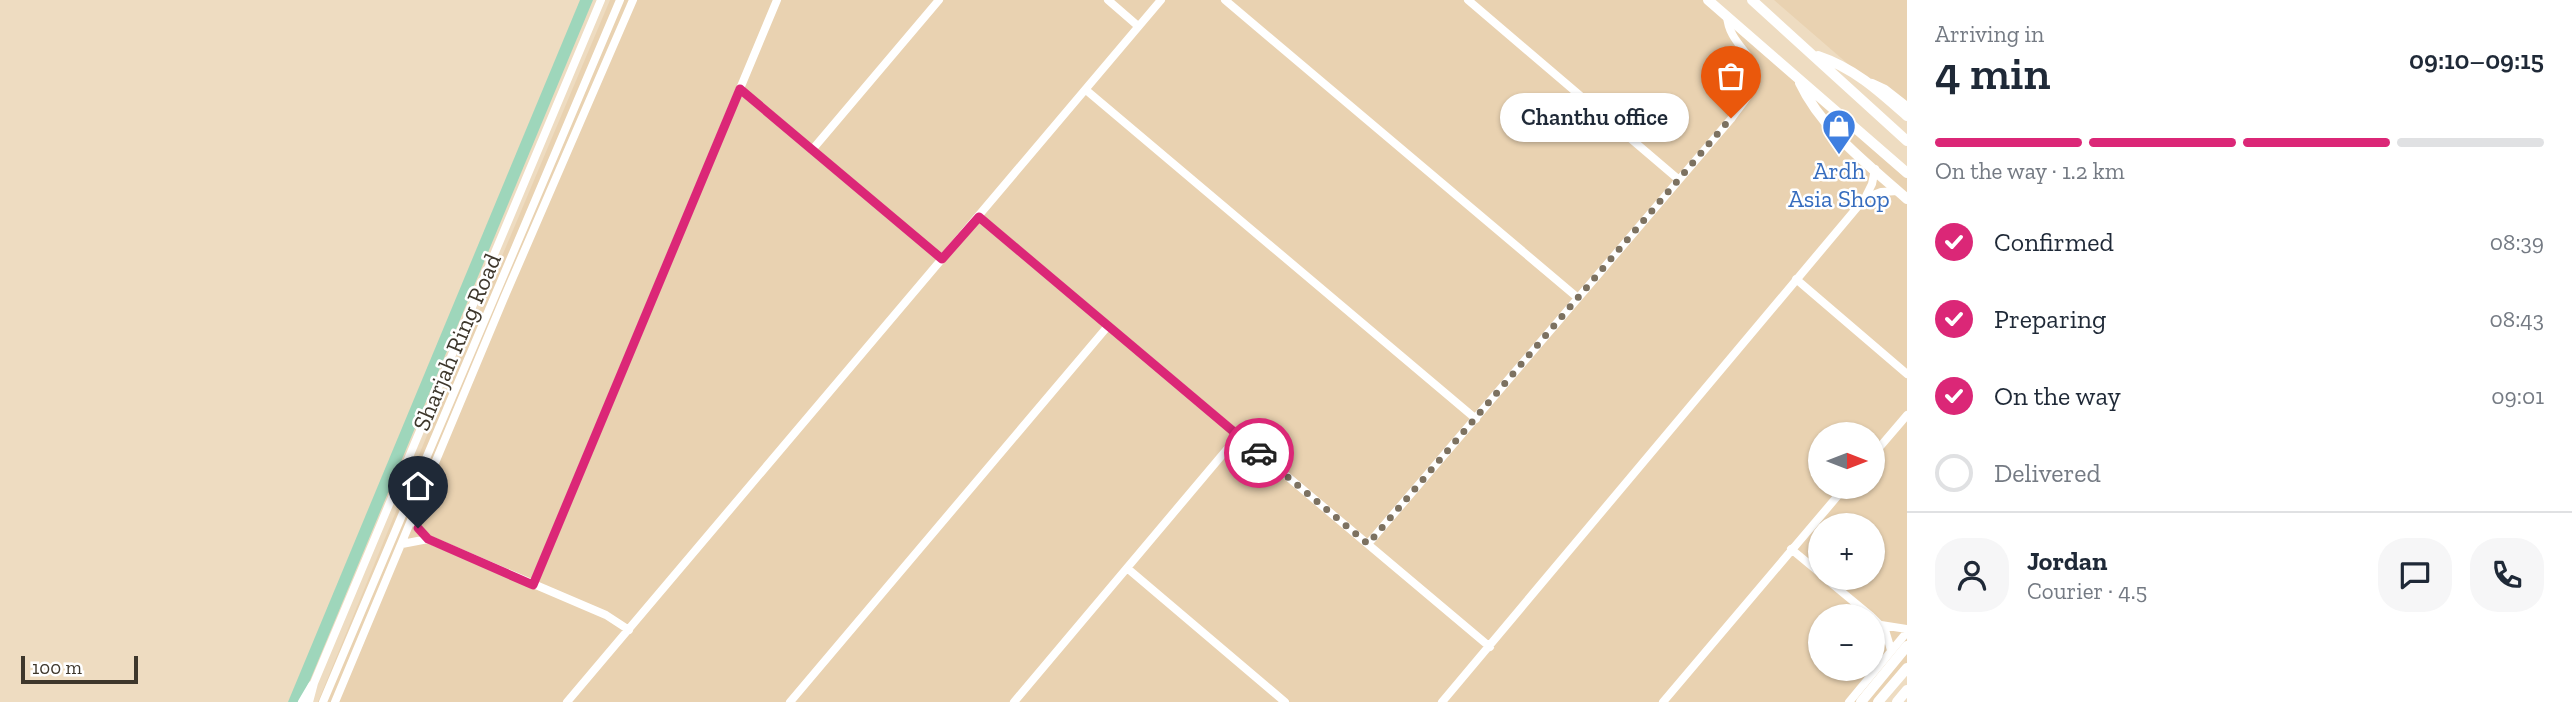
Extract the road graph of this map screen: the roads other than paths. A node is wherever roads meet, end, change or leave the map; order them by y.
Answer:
1 (601, 0) edge
2 (620, 0) edge
3 (633, 0) edge
4 (778, 0) edge
5 (939, 0) edge
6 (1108, 0) edge
7 (1161, 0) edge
8 (1225, 0) edge
9 (1468, 0) edge
10 (1708, 0) edge
11 (1752, 0) edge
12 (1727, 16) junction
13 (1138, 26) junction
14 (1812, 54) junction
15 (1797, 78) junction
16 (1869, 82) junction
17 (740, 89) junction
18 (1086, 90) junction
19 (1907, 106) edge
20 (1907, 116) edge
21 (1907, 141) edge
22 (813, 150) junction
23 (1875, 169) junction
24 (1907, 173) edge
25 (1678, 179) junction
26 (1903, 195) edge
27 (1865, 198) junction
28 (979, 217) junction
29 (942, 259) junction
30 (1796, 279) junction
31 (1578, 298) junction
32 (1108, 326) junction
33 (1907, 374) edge
34 (1907, 415) edge
35 (1476, 419) junction
36 (1239, 435) junction
37 (1885, 441) edge
38 (1835, 499) edge
39 (414, 514) junction
40 (428, 539) junction
41 (402, 544) junction
42 (1368, 544) junction
43 (1791, 549) junction
44 (1808, 563) edge
45 (1127, 568) junction
46 (533, 585) junction
47 (1839, 590) edge
48 (1856, 604) edge
49 (1885, 626) edge
50 (629, 630) junction
51 (1907, 630) edge
52 (1885, 631) edge
53 (1907, 646) edge
54 (1490, 647) junction
55 (1891, 650) junction
56 (1907, 668) edge
57 (314, 683) junction
58 (1907, 690) edge
59 (1020, 700) edge
60 (302, 702) edge
61 (309, 702) edge
62 (324, 702) edge
63 (335, 702) edge
64 (567, 702) edge
65 (790, 702) edge
66 (1285, 702) edge
67 (1442, 702) edge
68 (1662, 702) edge
69 (1849, 702) edge
70 (1861, 702) edge
71 (1878, 702) edge
72 (1897, 702) edge

1 - 57 street, Sharjah Ring Road
2 - 62 street
3 - 39 street
4 - 17 street
5 - 22 street
6 - 13 street
7 - 13 street
8 - 31 street
9 - 25 street
10 - 12 highway
11 - 14 highway
12 - 15 highway
12 - 25 street
13 - 18 street
14 - 16 highway
14 - 21 highway
15 - 23 highway
15 - 24 highway
16 - 19 street
16 - 20 highway
17 - 22 street
17 - 46 street
18 - 28 street
18 - 35 street
22 - 29 street
23 - 26 highway
23 - 27 street
25 - 31 street
26 - 27 street
27 - 30 street
28 - 29 street
28 - 32 street
29 - 50 street
30 - 33 street
30 - 54 street
31 - 35 street
32 - 36 street
32 - 65 street
34 - 37 street
35 - 42 street
36 - 42 street
36 - 45 street
38 - 43 street
39 - 40 street
39 - 41 street
40 - 41 street
40 - 46 street
41 - 63 street
42 - 54 street
43 - 44 street
43 - 68 street
45 - 59 street
45 - 66 street
46 - 50 street
47 - 48 street
49 - 51 street
50 - 64 street
51 - 55 street
52 - 55 street
53 - 70 main road
54 - 67 street
55 - 69 street
56 - 71 highway
57 - 60 street
57 - 61 street
58 - 72 main road

